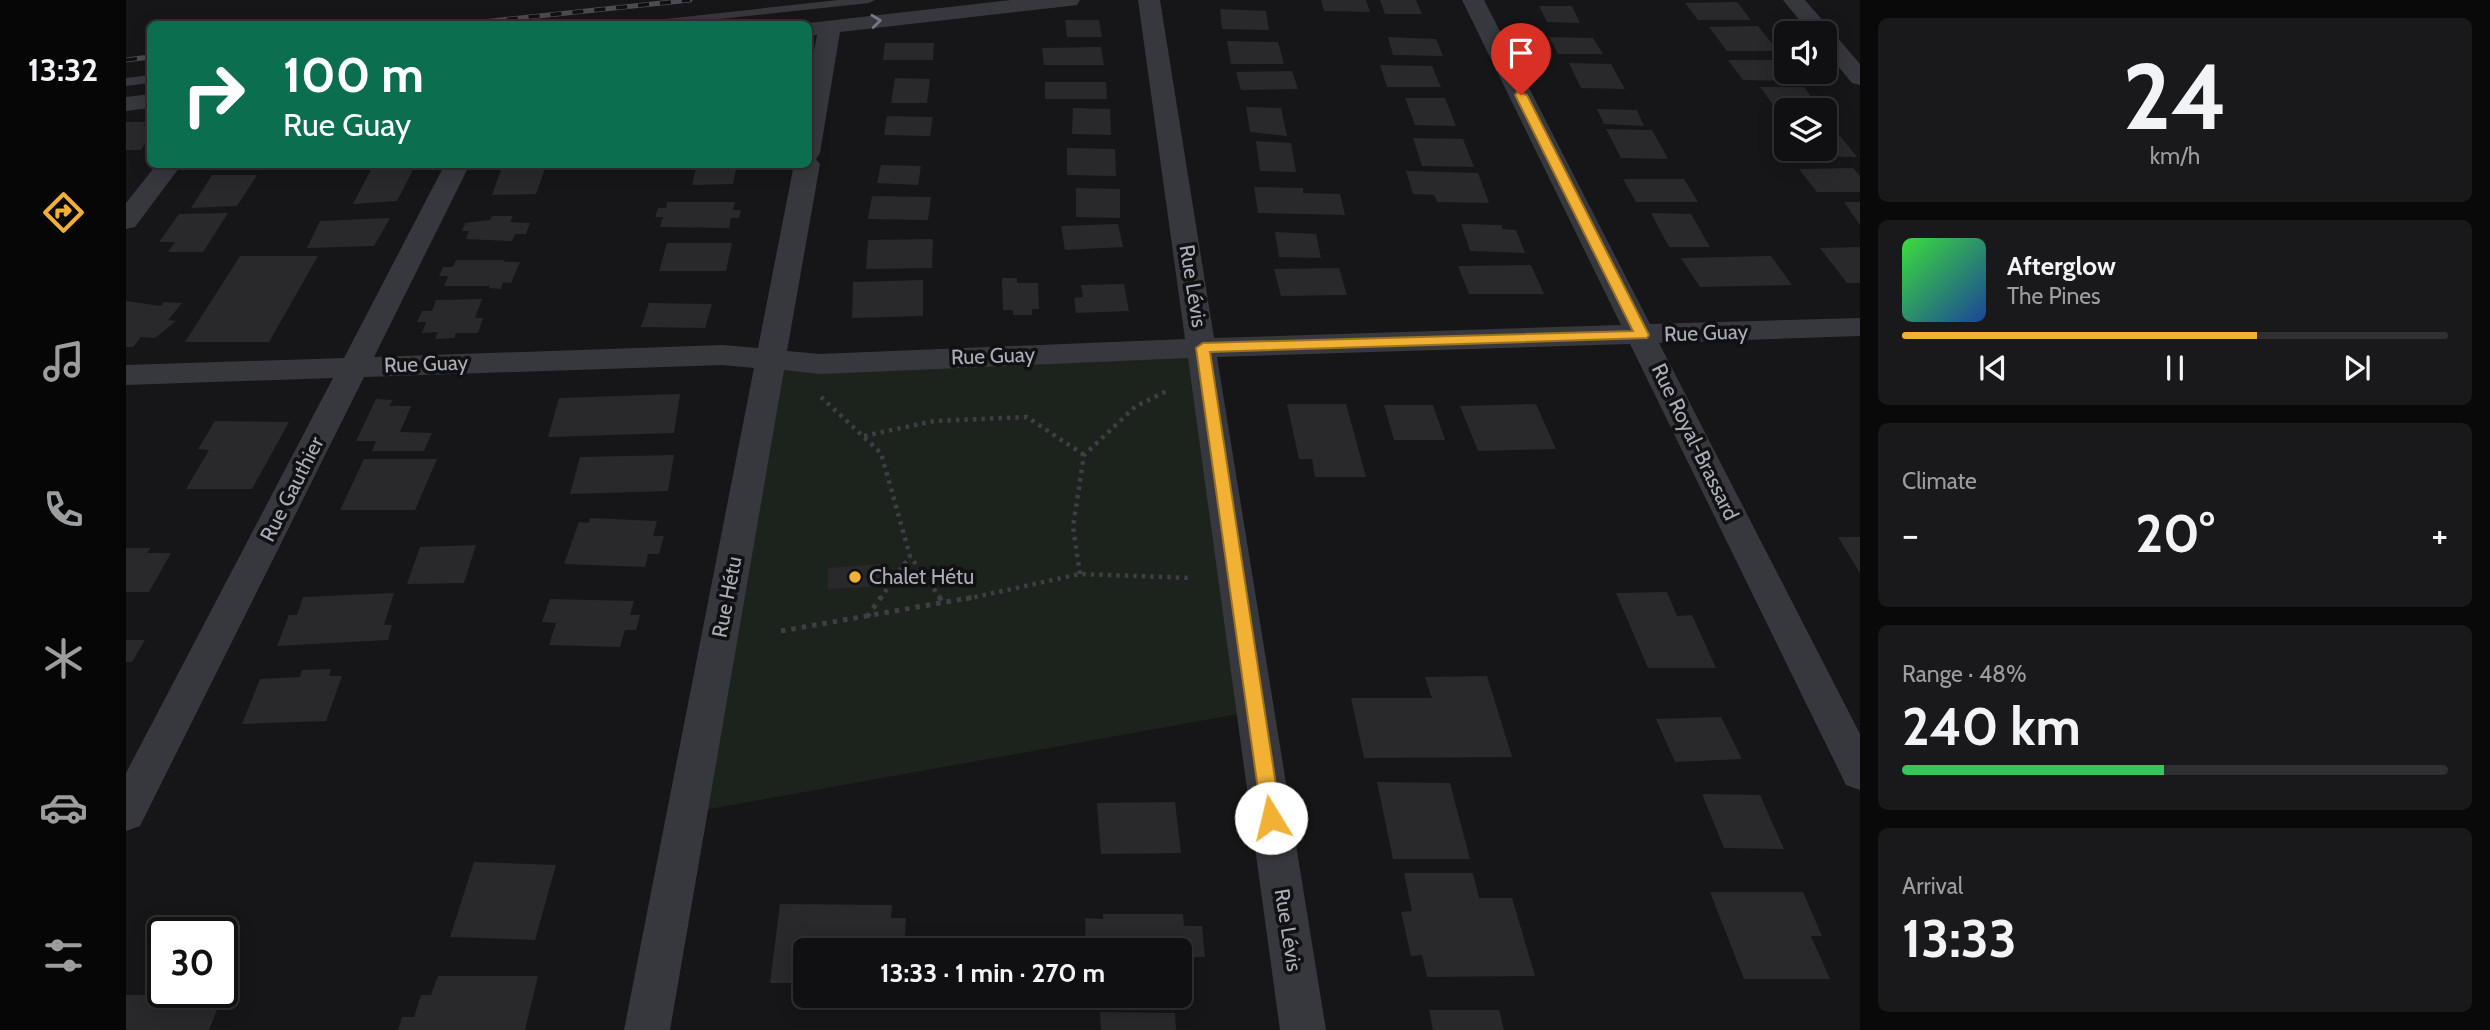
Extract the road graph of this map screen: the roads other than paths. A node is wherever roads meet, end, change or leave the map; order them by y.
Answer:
1 (870, 0) edge
2 (1069, 0) edge
3 (1149, 0) edge
4 (1473, 0) edge
5 (1794, 0) edge
6 (675, 21) edge
7 (1812, 21) edge
8 (819, 27) edge
9 (1837, 51) edge
10 (1860, 78) edge
11 (147, 79) edge
12 (126, 82) edge
13 (147, 101) edge
14 (126, 104) edge
15 (812, 107) edge
16 (167, 168) edge
17 (456, 168) edge
18 (806, 168) edge
19 (126, 221) edge
20 (1860, 327) edge
21 (1642, 335) junction
22 (1203, 348) junction
23 (772, 360) junction
24 (355, 366) junction
25 (126, 375) edge
26 (1860, 773) edge
27 (126, 813) edge
28 (647, 1030) edge
29 (1303, 1030) edge

1 - 6 lane
8 -> 2 street
3 - 22 street, Rue Lévis
4 - 21 street, Rue Royal-Brassard
5 - 7 street
8 - 15 street
9 - 10 street
11 - 12 lane
13 - 14 street
16 - 19 street
17 - 24 street, Rue Gauthier
18 - 23 street, Rue Hétu
20 - 21 street, Rue Guay
21 - 22 street, Rue Guay
21 - 26 street, Rue Royal-Brassard
22 - 23 street, Rue Guay
22 - 29 street, Rue Lévis
23 - 24 street, Rue Guay
23 - 28 street, Rue Hétu
24 - 25 street, Rue Guay
24 - 27 street, Rue Gauthier

